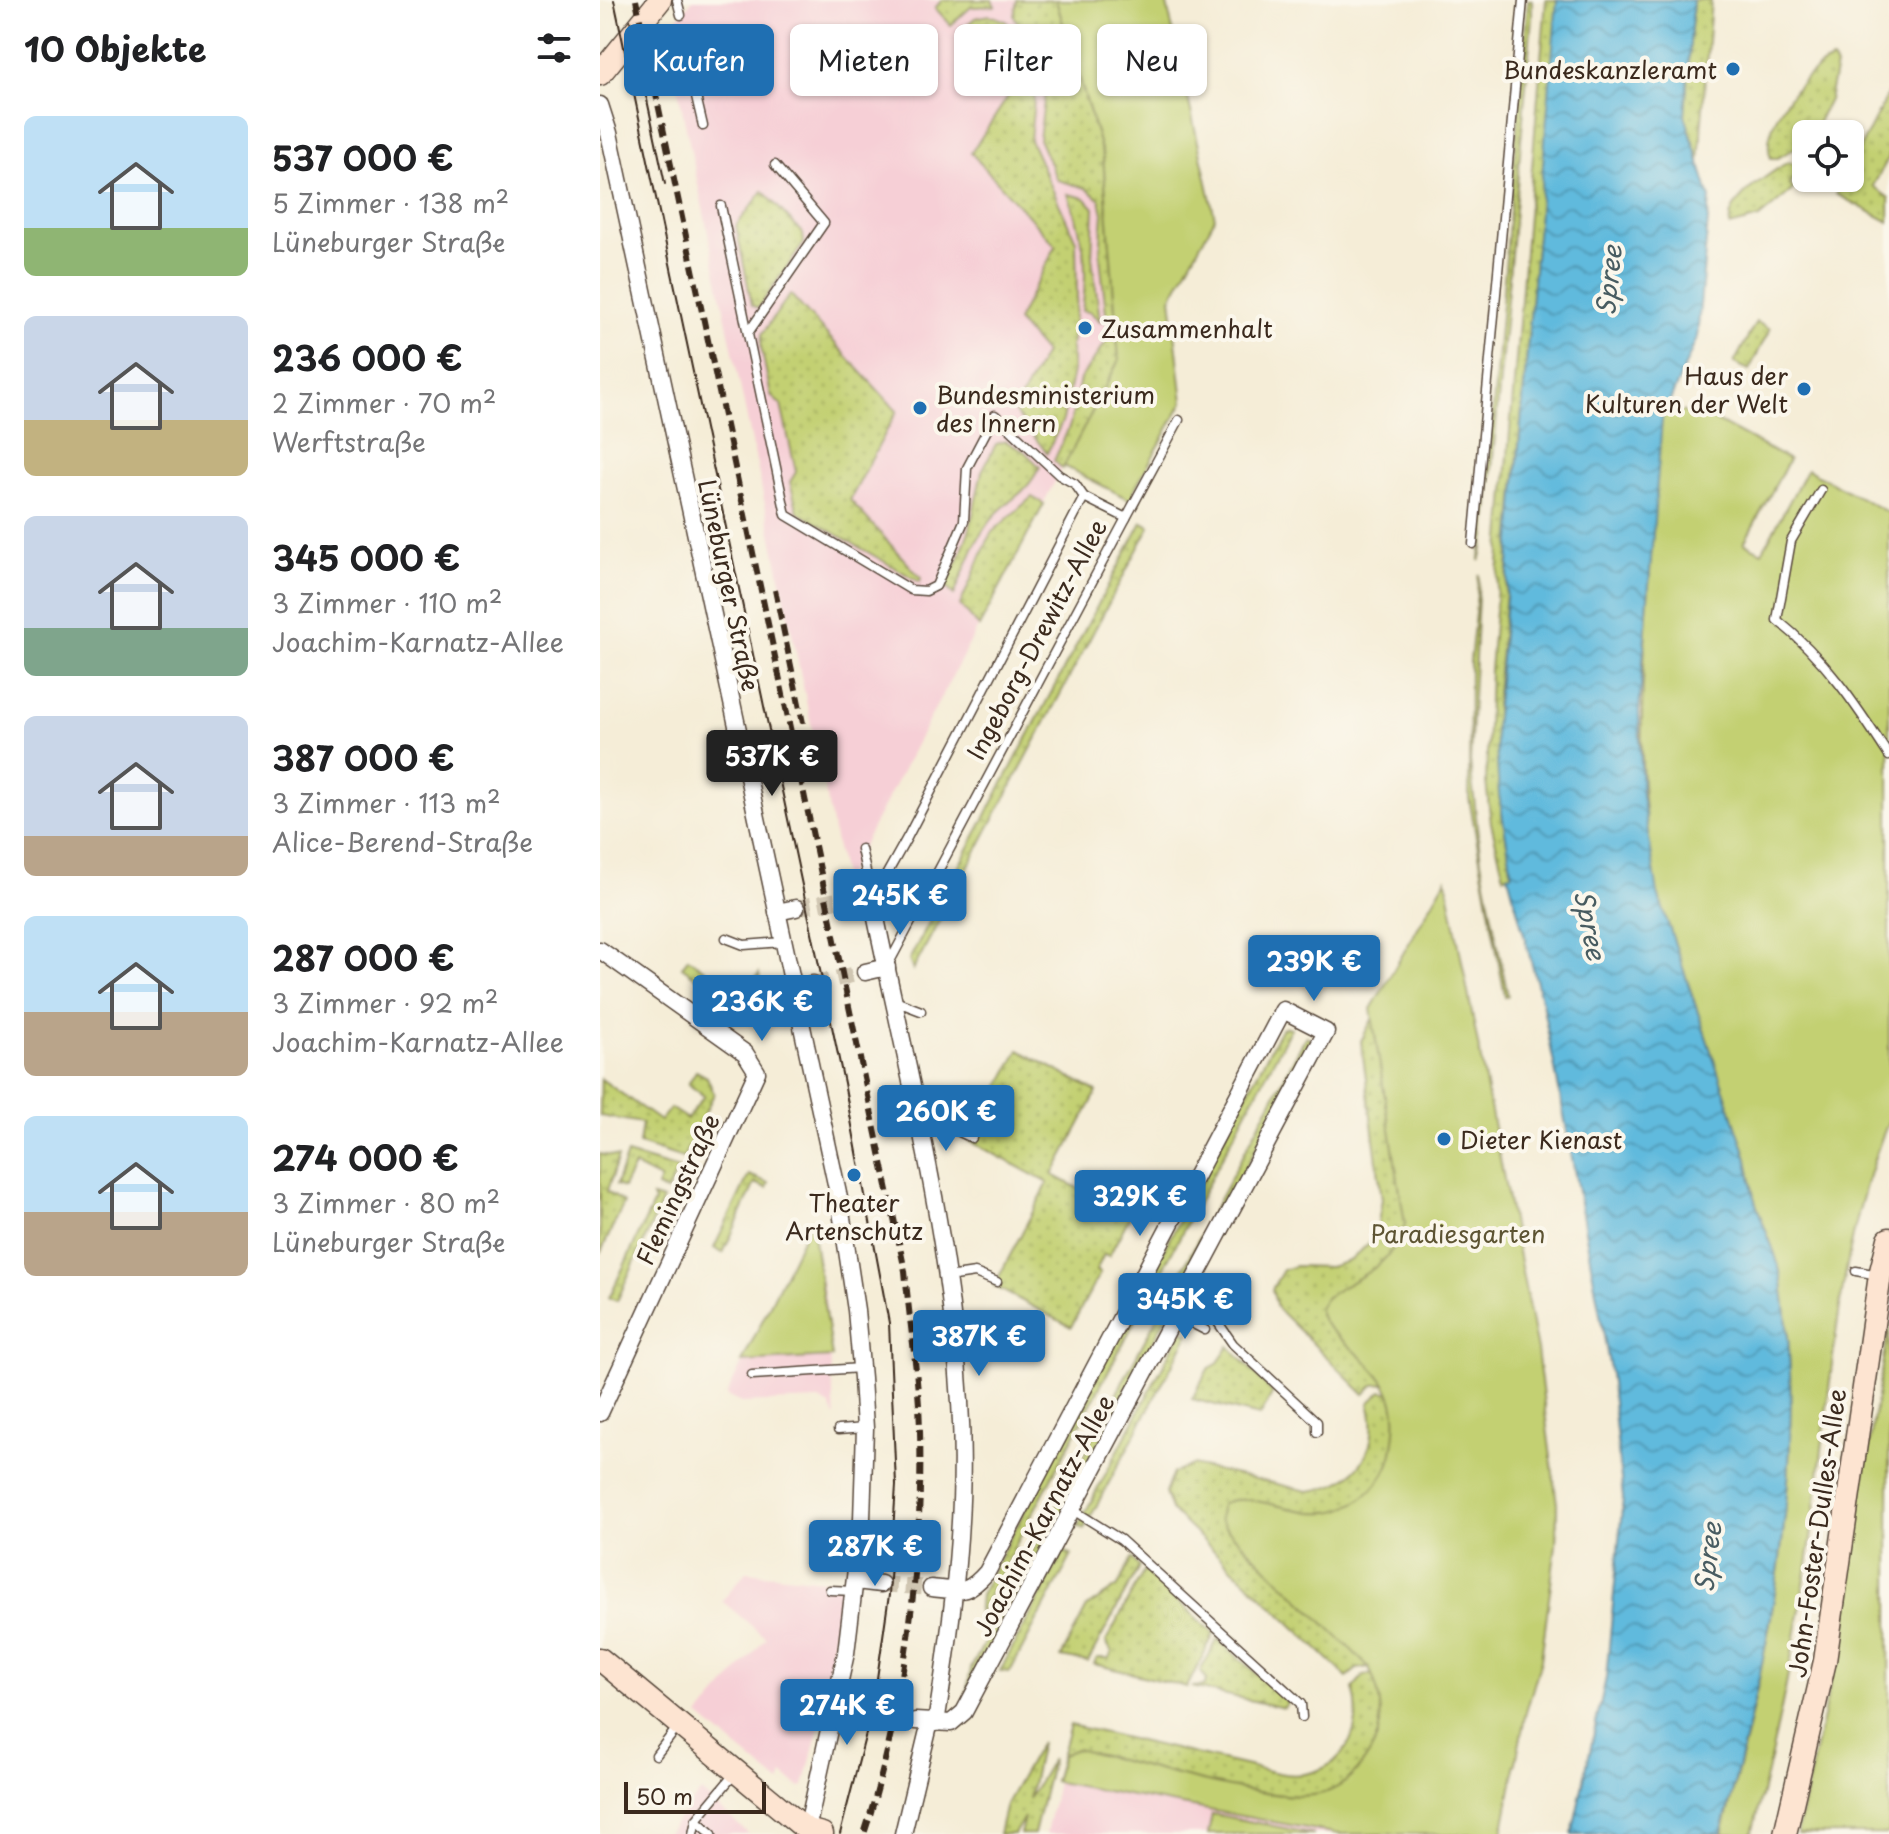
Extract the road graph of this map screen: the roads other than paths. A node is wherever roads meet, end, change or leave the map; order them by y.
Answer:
1 (660, 0) edge
2 (677, 0) edge
3 (1523, 0) edge
4 (681, 15) dead end
5 (600, 74) edge
6 (696, 96) edge
7 (600, 105) edge
8 (703, 126) dead end
9 (775, 165) dead end
10 (721, 206) dead end
11 (748, 333) junction
12 (1179, 420) dead end
13 (1821, 490) dead end
14 (1084, 497) junction
15 (1126, 518) junction
16 (1473, 544) dead end
17 (1889, 756) edge
18 (861, 849) dead end
19 (871, 894) junction
20 (848, 898) tunnel mouth
21 (796, 908) tunnel mouth
22 (777, 912) junction
23 (726, 938) dead end
24 (783, 942) junction
25 (600, 950) edge
26 (887, 967) junction
27 (865, 972) tunnel mouth
28 (813, 984) tunnel mouth
29 (794, 989) junction
30 (894, 1001) junction
31 (921, 1011) dead end
32 (919, 1113) junction
33 (972, 1138) dead end
34 (1150, 1178) dead end
35 (1185, 1196) junction
36 (1889, 1239) edge
37 (1856, 1271) dead end
38 (1880, 1275) junction
39 (948, 1277) junction
40 (997, 1282) dead end
41 (1186, 1297) junction
42 (1176, 1315) junction
43 (1205, 1330) dead end
44 (861, 1368) junction
45 (752, 1375) dead end
46 (600, 1413) edge
47 (865, 1428) junction
48 (838, 1430) dead end
49 (1317, 1432) dead end
50 (1073, 1510) junction
51 (881, 1584) tunnel mouth
52 (855, 1586) junction
53 (931, 1588) tunnel mouth
54 (830, 1590) dead end
55 (955, 1590) junction
56 (600, 1659) edge
57 (836, 1706) junction
58 (863, 1711) tunnel mouth
59 (1302, 1717) dead end
60 (927, 1722) junction
61 (679, 1725) junction
62 (656, 1755) dead end
63 (729, 1780) junction
64 (696, 1820) junction
65 (811, 1833) edge
66 (693, 1834) edge
67 (712, 1834) edge
68 (903, 1834) edge
69 (1785, 1834) edge

1 - 5 street
2 - 4 lane
3 - 16 lane
6 - 8 lane
7 - 22 street, Lüneburger Straße
9 - 11 lane
10 - 11 lane
11 - 14 lane
12 - 15 lane
13 - 17 lane
14 - 15 lane, Ingeborg-Drewitz-Allee
14 - 19 lane, Ingeborg-Drewitz-Allee
15 - 26 lane, Ingeborg-Drewitz-Allee
18 - 19 lane
19 - 20 street
19 - 26 street
21 - 22 street
22 - 24 street, Lüneburger Straße
23 - 24 lane
24 - 29 street, Lüneburger Straße
25 - 46 street, Flemingstraße
26 - 27 street
26 - 30 street
28 - 29 street
29 - 44 street, Lüneburger Straße
30 - 31 lane
30 - 32 street
32 - 33 lane
32 - 39 street
34 - 35 lane
35 - 41 street, Joachim-Karnatz-Allee
35 - 55 street, Joachim-Karnatz-Allee
36 - 38 street, John-Foster-Dulles-Allee
37 - 38 lane
38 - 69 street, John-Foster-Dulles-Allee
39 - 40 lane
39 - 55 street
41 - 42 street, Joachim-Karnatz-Allee
41 - 49 lane
42 - 43 lane
42 - 50 street, Joachim-Karnatz-Allee
44 - 45 lane
44 - 47 street, Lüneburger Straße
47 - 48 lane
47 - 52 street, Lüneburger Straße
50 - 59 lane
50 - 60 street, Joachim-Karnatz-Allee
51 - 52 street
52 - 54 lane
52 - 57 street, Lüneburger Straße
53 - 55 street, Joachim-Karnatz-Allee
55 - 60 street
56 - 61 street
57 - 58 street
57 - 65 street, Lüneburger Straße
60 - 68 street
61 - 62 lane
61 - 63 street
63 - 64 lane
63 - 65 street
64 - 66 lane
64 - 67 lane

